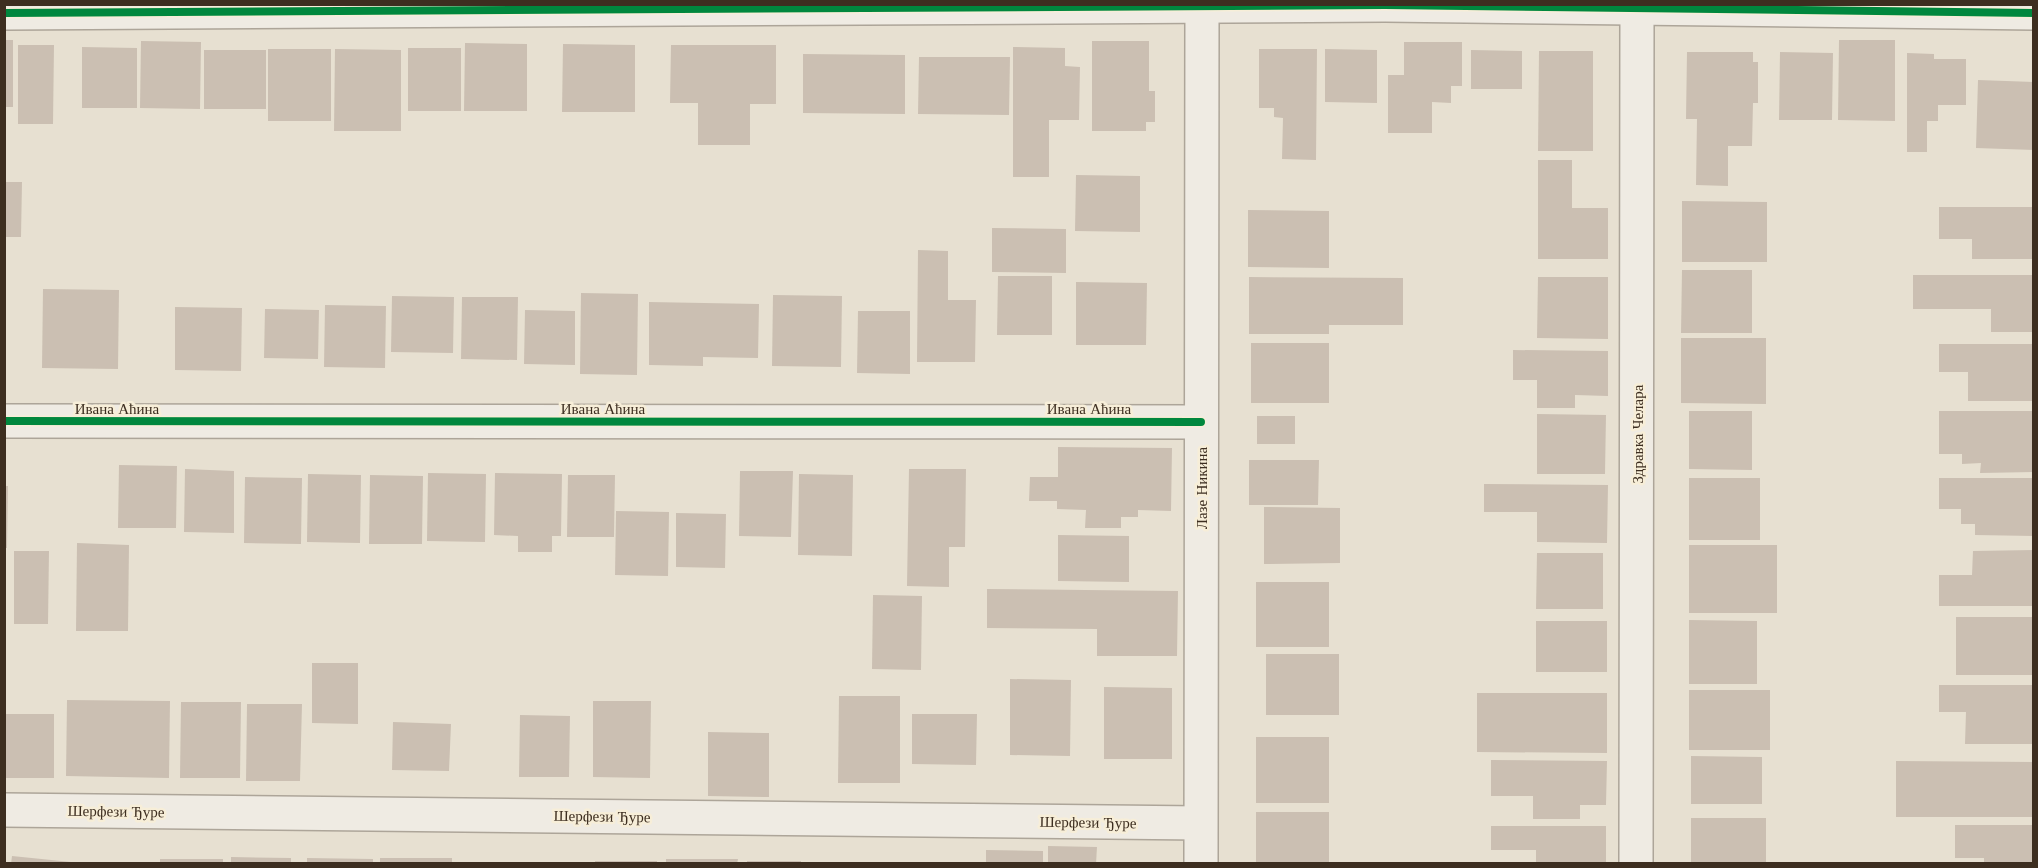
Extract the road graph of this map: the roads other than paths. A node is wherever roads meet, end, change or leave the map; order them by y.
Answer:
1 (1202, 5) edge
2 (1637, 6) edge
3 (4, 13) edge
4 (2034, 13) edge
5 (4, 421) edge
6 (1201, 422) junction
7 (4, 810) edge
8 (1200, 823) junction
9 (1201, 864) edge
10 (1636, 864) edge

1 - 2 street
1 - 3 street
1 - 6 street, Лазе Никина
2 - 4 street
2 - 10 street, Здравка Челара
5 - 6 street, Ивана Аћина
6 - 8 street, Лазе Никина
7 - 8 street, Шерфези Ђуре
8 - 9 street, Лазе Никина

